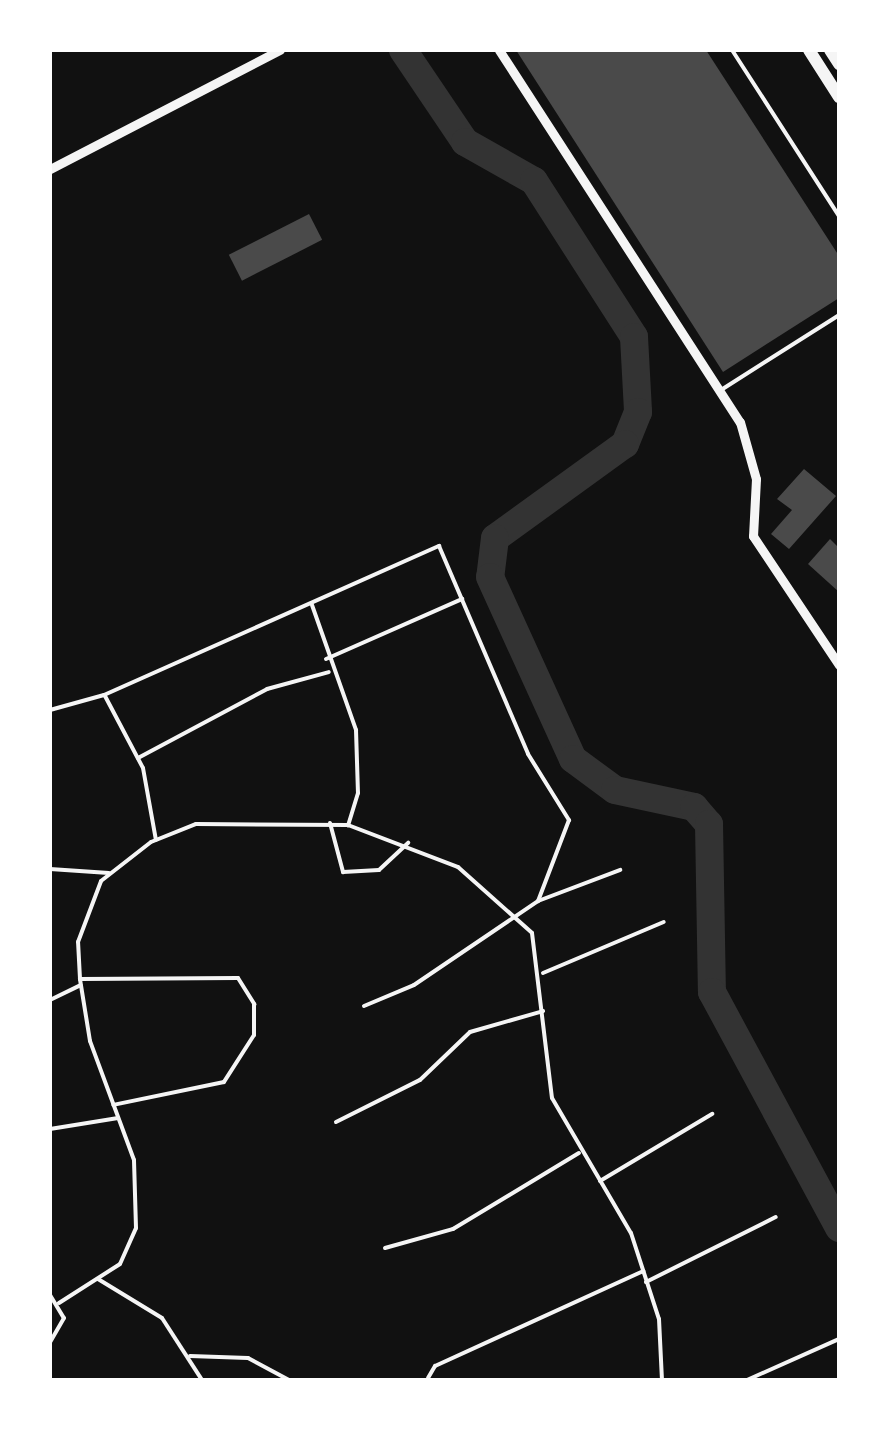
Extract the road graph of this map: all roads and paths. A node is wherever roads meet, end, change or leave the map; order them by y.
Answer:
1 (280, 50) edge
2 (498, 50) edge
3 (732, 50) edge
4 (809, 50) edge
5 (830, 50) edge
6 (839, 64) edge
7 (839, 97) edge
8 (50, 169) edge
9 (839, 216) edge
10 (839, 314) edge
11 (721, 390) junction
12 (462, 600) junction
13 (312, 604) junction
14 (326, 659) junction
15 (839, 665) edge
16 (330, 672) junction
17 (104, 695) junction
18 (50, 710) edge
19 (138, 758) junction
20 (330, 823) junction
21 (348, 825) junction
22 (156, 840) junction
23 (408, 842) junction
24 (50, 869) edge
25 (620, 870) dead end
26 (109, 873) junction
27 (538, 901) junction
28 (518, 917) junction
29 (664, 922) dead end
30 (542, 973) junction
31 (81, 982) junction
32 (50, 1000) edge
33 (364, 1006) dead end
34 (544, 1011) junction
35 (113, 1105) junction
36 (712, 1114) dead end
37 (118, 1118) junction
38 (336, 1122) dead end
39 (50, 1129) edge
40 (579, 1153) junction
41 (599, 1182) junction
42 (776, 1217) dead end
43 (385, 1248) dead end
44 (643, 1270) junction
45 (98, 1279) junction
46 (646, 1282) junction
47 (50, 1294) edge
48 (59, 1303) junction
49 (839, 1339) edge
50 (50, 1342) edge
51 (190, 1356) junction
52 (428, 1378) edge
53 (202, 1380) edge
54 (289, 1380) edge
55 (662, 1380) edge
56 (747, 1380) edge

1 - 8 street
2 - 11 street
3 - 9 lane
4 - 7 highway
5 - 6 highway
10 - 11 lane
11 - 15 street
12 - 13 lane
12 - 14 lane
12 - 27 lane
13 - 14 lane
13 - 17 lane
14 - 16 lane
16 - 19 lane
16 - 21 lane
17 - 18 lane
17 - 19 lane
19 - 22 lane
20 - 21 lane
20 - 22 lane
20 - 23 lane
21 - 23 lane
22 - 26 lane
23 - 28 lane
24 - 26 lane
25 - 27 lane
26 - 31 lane
27 - 28 lane
28 - 30 lane
28 - 33 lane
29 - 30 lane
30 - 34 lane
31 - 32 lane
31 - 35 lane
31 - 35 lane
34 - 38 lane
34 - 40 lane
35 - 37 lane
36 - 41 lane
37 - 39 lane
37 - 45 lane
40 - 41 lane
40 - 43 lane
41 - 44 lane
42 - 46 lane
44 - 46 lane
44 - 52 lane
45 - 48 lane
45 - 51 lane
46 - 55 lane
47 - 48 lane
48 - 50 lane
49 - 56 lane
51 - 53 lane
51 - 54 lane

